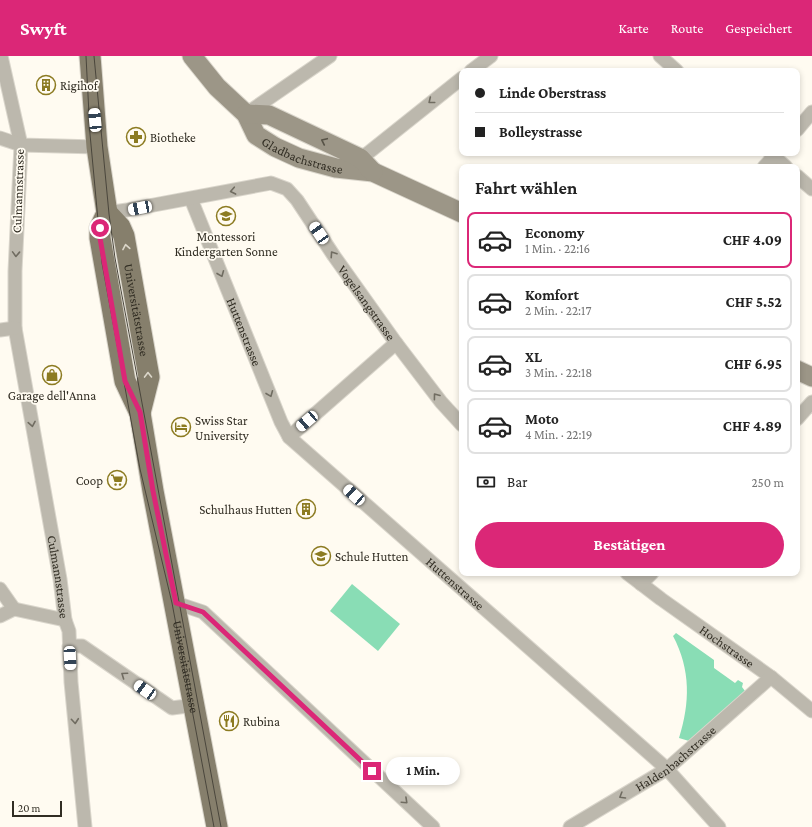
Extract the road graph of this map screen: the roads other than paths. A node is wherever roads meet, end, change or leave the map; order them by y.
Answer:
1 (1, 56) edge
2 (90, 56) edge
3 (192, 56) edge
4 (330, 56) edge
5 (491, 56) edge
6 (660, 56) edge
7 (475, 68) edge
8 (674, 68) edge
9 (459, 80) edge
10 (812, 112) edge
11 (246, 114) junction
12 (800, 126) edge
13 (0, 138) edge
14 (21, 145) junction
15 (97, 147) junction
16 (775, 156) edge
17 (360, 158) junction
18 (783, 164) edge
19 (374, 172) junction
20 (800, 179) edge
21 (812, 190) edge
22 (191, 199) junction
23 (459, 212) edge
24 (107, 213) junction
25 (14, 328) junction
26 (0, 330) edge
27 (396, 343) junction
28 (800, 371) edge
29 (812, 377) edge
30 (812, 402) edge
31 (800, 416) edge
32 (459, 422) edge
33 (289, 437) junction
34 (631, 576) edge
35 (649, 576) edge
36 (641, 584) junction
37 (0, 589) edge
38 (176, 603) junction
39 (14, 609) junction
40 (0, 616) edge
41 (65, 620) junction
42 (69, 646) junction
43 (771, 677) junction
44 (195, 705) junction
45 (812, 711) edge
46 (667, 770) junction
47 (85, 827) edge
48 (217, 827) edge
49 (433, 827) edge
50 (570, 827) edge
51 (720, 827) edge

1 - 14 street, Culmannstrasse
2 - 15 main road, Universitätstrasse
3 - 11 street
4 - 11 street
5 - 7 street
6 - 8 street
9 -> 17 street
10 - 12 street
17 -> 11 street, Gladbachstrasse
11 - 19 street, Gladbachstrasse
13 - 14 street
14 - 15 street
14 -> 25 street, Culmannstrasse
15 - 24 main road, Universitätstrasse
16 - 18 street
17 - 19 street, Gladbachstrasse
19 - 23 street, Gladbachstrasse
20 - 21 street
22 - 24 street
27 -> 22 street, Vogelsangstrasse
22 -> 33 street, Huttenstrasse
24 - 38 main road, Universitätstrasse
25 - 26 street
25 -> 41 street, Culmannstrasse
32 -> 27 street, Vogelsangstrasse
27 - 33 street
28 - 29 street
30 - 31 street
33 - 46 street, Huttenstrasse
34 - 36 street
35 - 36 street
36 - 43 street, Hochstrasse
37 - 39 street
38 - 44 main road, Universitätstrasse
38 -> 49 street
39 - 40 street
39 - 41 street
41 - 42 street, Culmannstrasse
44 -> 42 street
42 -> 47 street, Culmannstrasse
43 - 45 street, Hochstrasse
43 - 46 street, Haldenbachstrasse
44 - 48 main road, Universitätstrasse
46 -> 50 street, Haldenbachstrasse
46 - 51 street, Huttenstrasse

